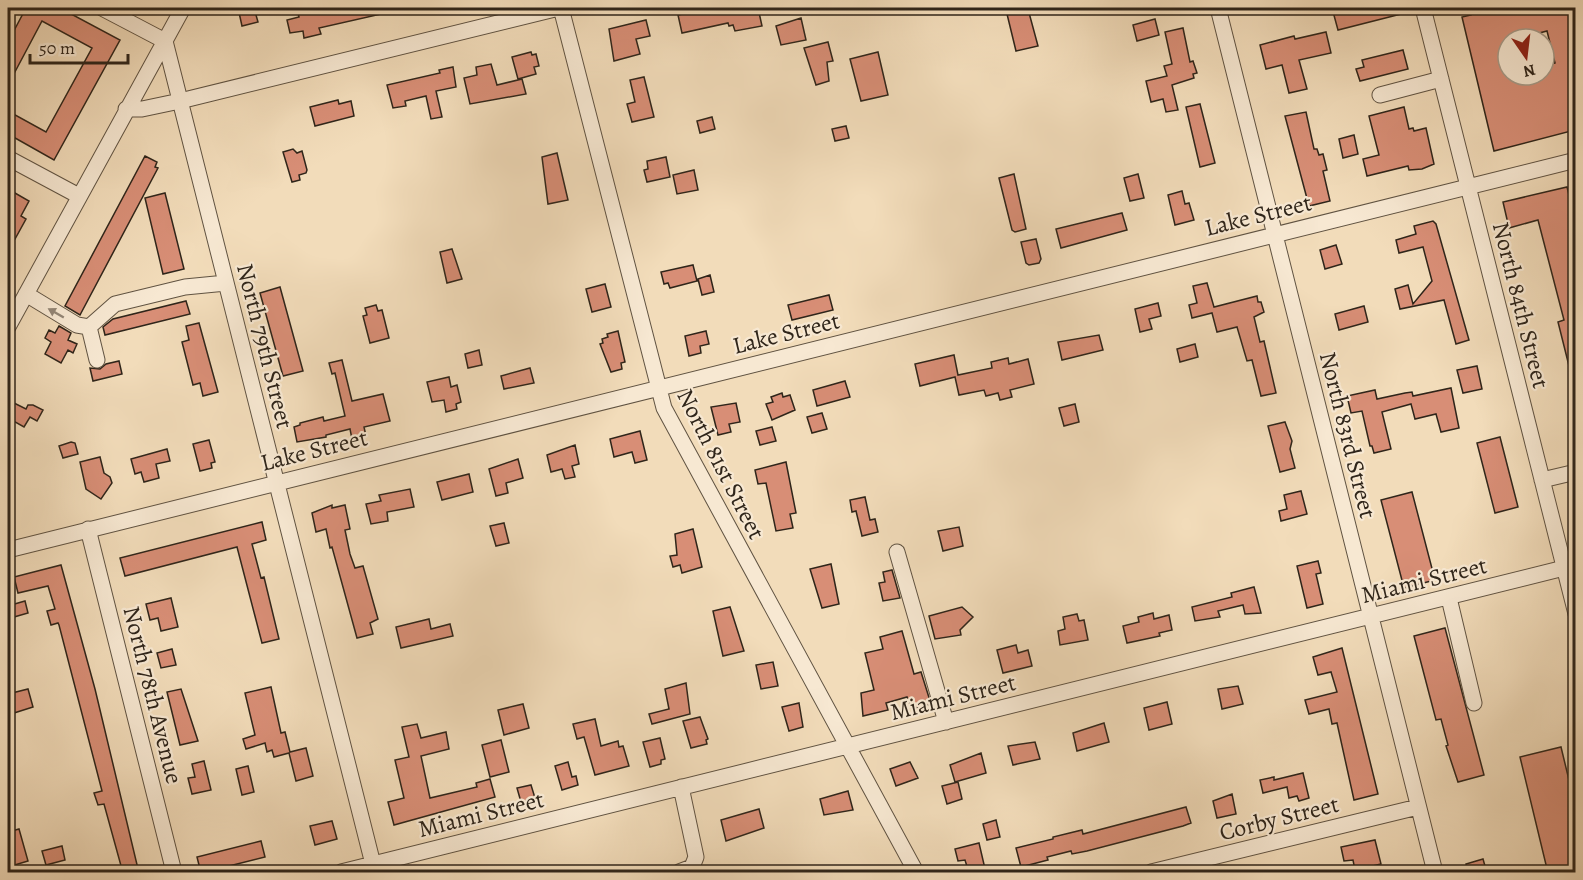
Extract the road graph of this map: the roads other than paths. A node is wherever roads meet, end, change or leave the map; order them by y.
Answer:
1 (102, 8) edge
2 (183, 8) edge
3 (560, 8) edge
4 (1218, 8) edge
5 (1423, 8) edge
6 (165, 41) junction
7 (1441, 79) junction
8 (1380, 95) dead end
9 (180, 101) junction
10 (126, 109) junction
11 (8, 158) edge
12 (1575, 160) edge
13 (1468, 187) junction
14 (79, 196) junction
15 (1275, 234) junction
16 (226, 283) junction
17 (26, 294) junction
18 (8, 327) edge
19 (89, 327) junction
20 (98, 360) dead end
21 (657, 388) junction
22 (1575, 472) edge
23 (1542, 480) junction
24 (277, 483) junction
25 (88, 529) junction
26 (8, 550) edge
27 (897, 552) dead end
28 (1570, 566) edge
29 (1449, 598) junction
30 (1575, 614) edge
31 (1370, 616) junction
32 (1474, 703) dead end
33 (946, 722) junction
34 (848, 747) junction
35 (681, 787) junction
36 (1418, 807) junction
37 (374, 868) edge
38 (174, 873) edge
39 (341, 873) edge
40 (680, 873) edge
41 (916, 873) edge
42 (1151, 873) edge
43 (1435, 873) edge

1 - 6 street
2 - 6 street
3 - 9 street
3 - 21 street, North 81st Street
4 - 15 street, North 83rd Street
5 - 7 street, North 84th Street
6 - 9 street, North 79th Street
6 - 10 street
7 - 8 street
7 - 13 street, North 84th Street
9 - 10 street
9 - 16 street, North 79th Street
10 - 14 street
11 - 14 street
12 - 13 street, Lake Street
13 - 15 street, Lake Street
13 - 23 street, North 84th Street
14 - 17 street
15 - 21 street, Lake Street
15 - 31 street, North 83rd Street
16 - 19 street
16 - 24 street, North 79th Street
17 - 18 street
19 -> 17 street
19 - 20 street
21 - 24 street, Lake Street
21 - 34 street, North 81st Street
22 - 23 street
23 - 28 street, North 84th Street
24 - 25 street, Lake Street
24 - 37 street, North 79th Street
25 - 26 street, Lake Street
25 - 38 street, North 78th Avenue
27 - 33 street
28 - 29 street, Miami Street
28 - 30 street, North 84th Street
29 - 31 street, Miami Street
29 - 32 street
31 - 33 street, Miami Street
31 - 36 street, North 83rd Street
33 - 34 street, Miami Street
34 - 35 street, Miami Street
34 - 41 street, North 81st Street
35 - 37 street, Miami Street
35 - 40 street
36 - 42 street, Corby Street
36 - 43 street, North 83rd Street
37 - 39 street, Miami Street

